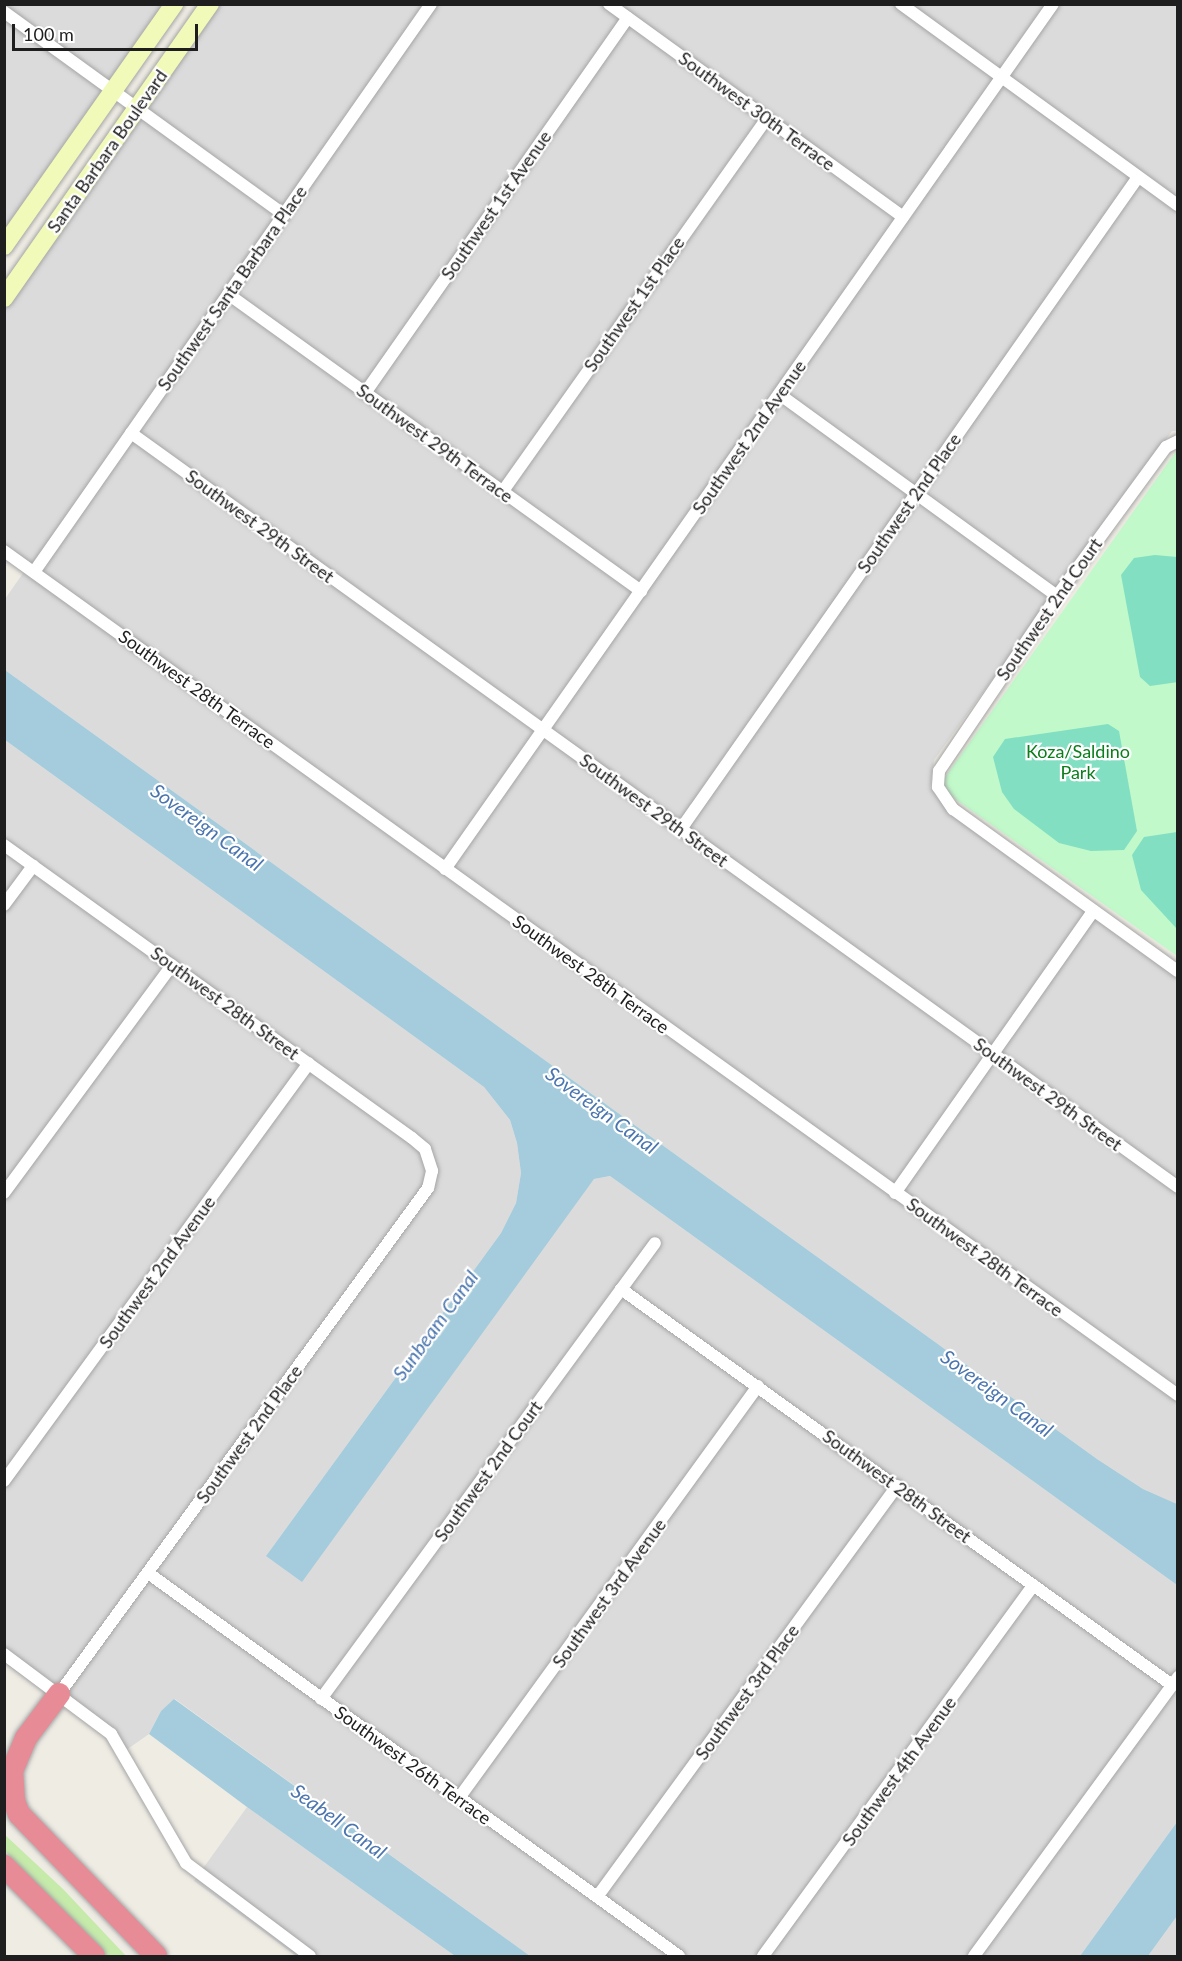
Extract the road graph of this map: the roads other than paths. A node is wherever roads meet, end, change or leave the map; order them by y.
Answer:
1 (174, 4) edge
2 (210, 4) edge
3 (431, 4) edge
4 (609, 4) edge
5 (901, 4) edge
6 (1053, 4) edge
7 (4, 12) edge
8 (628, 18) junction
9 (1002, 77) junction
10 (113, 91) junction
11 (137, 109) junction
12 (767, 118) junction
13 (1138, 177) junction
14 (1178, 205) edge
15 (284, 215) junction
16 (903, 217) junction
17 (4, 246) edge
18 (228, 294) junction
19 (4, 298) edge
20 (366, 393) junction
21 (779, 394) junction
22 (131, 433) junction
23 (1178, 441) edge
24 (503, 491) junction
25 (916, 494) junction
26 (4, 551) edge
27 (34, 572) junction
28 (641, 591) junction
29 (1057, 596) junction
30 (543, 730) junction
31 (681, 829) junction
32 (4, 845) edge
33 (33, 866) junction
34 (445, 869) junction
35 (4, 905) edge
36 (1093, 911) junction
37 (172, 965) junction
38 (1178, 971) edge
39 (993, 1054) junction
40 (309, 1063) junction
41 (432, 1171) joint
42 (1178, 1187) edge
43 (895, 1192) junction
44 (4, 1193) edge
45 (655, 1243) dead end
46 (621, 1289) junction
47 (758, 1386) junction
48 (1178, 1395) edge
49 (4, 1481) edge
50 (897, 1486) junction
51 (147, 1574) junction
52 (1034, 1585) junction
53 (4, 1654) edge
54 (1175, 1681) edge
55 (59, 1694) junction
56 (321, 1699) junction
57 (26, 1738) junction
58 (4, 1754) edge
59 (459, 1798) junction
60 (4, 1818) edge
61 (4, 1866) edge
62 (4, 1885) edge
63 (597, 1897) junction
64 (76, 1956) edge
65 (94, 1956) edge
66 (140, 1956) edge
67 (156, 1956) edge
68 (310, 1956) edge
69 (679, 1956) edge
70 (763, 1956) edge
71 (974, 1956) edge

1 - 10 main road, Santa Barbara Boulevard
2 - 11 main road, Santa Barbara Boulevard
3 - 15 street, Southwest Santa Barbara Place
4 - 8 street, Southwest 30th Terrace
5 - 9 street
6 - 9 street, Southwest 2nd Avenue
7 - 10 street
8 - 12 street, Southwest 30th Terrace
8 - 20 street, Southwest 1st Avenue
9 - 13 street
9 - 16 street, Southwest 2nd Avenue
10 - 11 street
10 - 17 main road, Santa Barbara Boulevard
11 - 15 street
11 - 19 main road, Santa Barbara Boulevard
12 - 16 street, Southwest 30th Terrace
12 - 24 street, Southwest 1st Place
13 - 14 street
13 - 25 street, Southwest 2nd Place
15 - 18 street, Southwest Santa Barbara Place
16 - 21 street, Southwest 2nd Avenue
18 - 20 street, Southwest 29th Terrace
18 - 22 street, Southwest Santa Barbara Place
20 - 24 street, Southwest 29th Terrace
21 - 25 street
21 - 28 street, Southwest 2nd Avenue
22 - 27 street, Southwest Santa Barbara Place
22 - 30 street, Southwest 29th Street
23 - 29 street, Southwest 2nd Court
24 - 28 street, Southwest 29th Terrace
25 - 29 street
25 - 31 street, Southwest 2nd Place
26 - 27 street, Southwest 28th Terrace
27 - 34 street, Southwest 28th Terrace
28 - 30 street, Southwest 2nd Avenue
29 - 36 street, Southwest 2nd Court
30 - 31 street, Southwest 29th Street
30 - 34 street, Southwest 2nd Avenue
31 - 39 street, Southwest 29th Street
32 - 33 street, Southwest 28th Street
33 - 35 street
33 - 37 street, Southwest 28th Street
34 - 43 street, Southwest 28th Terrace
36 - 38 street
36 - 39 street
37 - 40 street, Southwest 28th Street
37 - 44 street
39 - 42 street, Southwest 29th Street
39 - 43 street
40 - 41 street, Southwest 28th Street
40 - 49 street, Southwest 2nd Avenue
41 - 51 street, Southwest 2nd Place
43 - 48 street, Southwest 28th Terrace
45 - 46 street, Southwest 2nd Court
46 - 47 street, Southwest 28th Street
46 - 56 street, Southwest 2nd Court
47 - 50 street, Southwest 28th Street
47 - 59 street, Southwest 3rd Avenue
50 - 52 street, Southwest 28th Street
50 - 63 street, Southwest 3rd Place
51 - 55 street, Southwest 2nd Place
51 - 56 street, Southwest 26th Terrace
52 - 54 street, Southwest 28th Street
52 - 70 street, Southwest 4th Avenue
53 - 55 street
54 - 71 street
55 - 57 highway
55 - 68 street
56 - 59 street, Southwest 26th Terrace
57 - 58 highway
57 - 67 highway
59 - 63 street, Southwest 26th Terrace
60 - 66 highway
61 - 65 highway
62 - 64 highway
63 - 69 street, Southwest 26th Terrace

